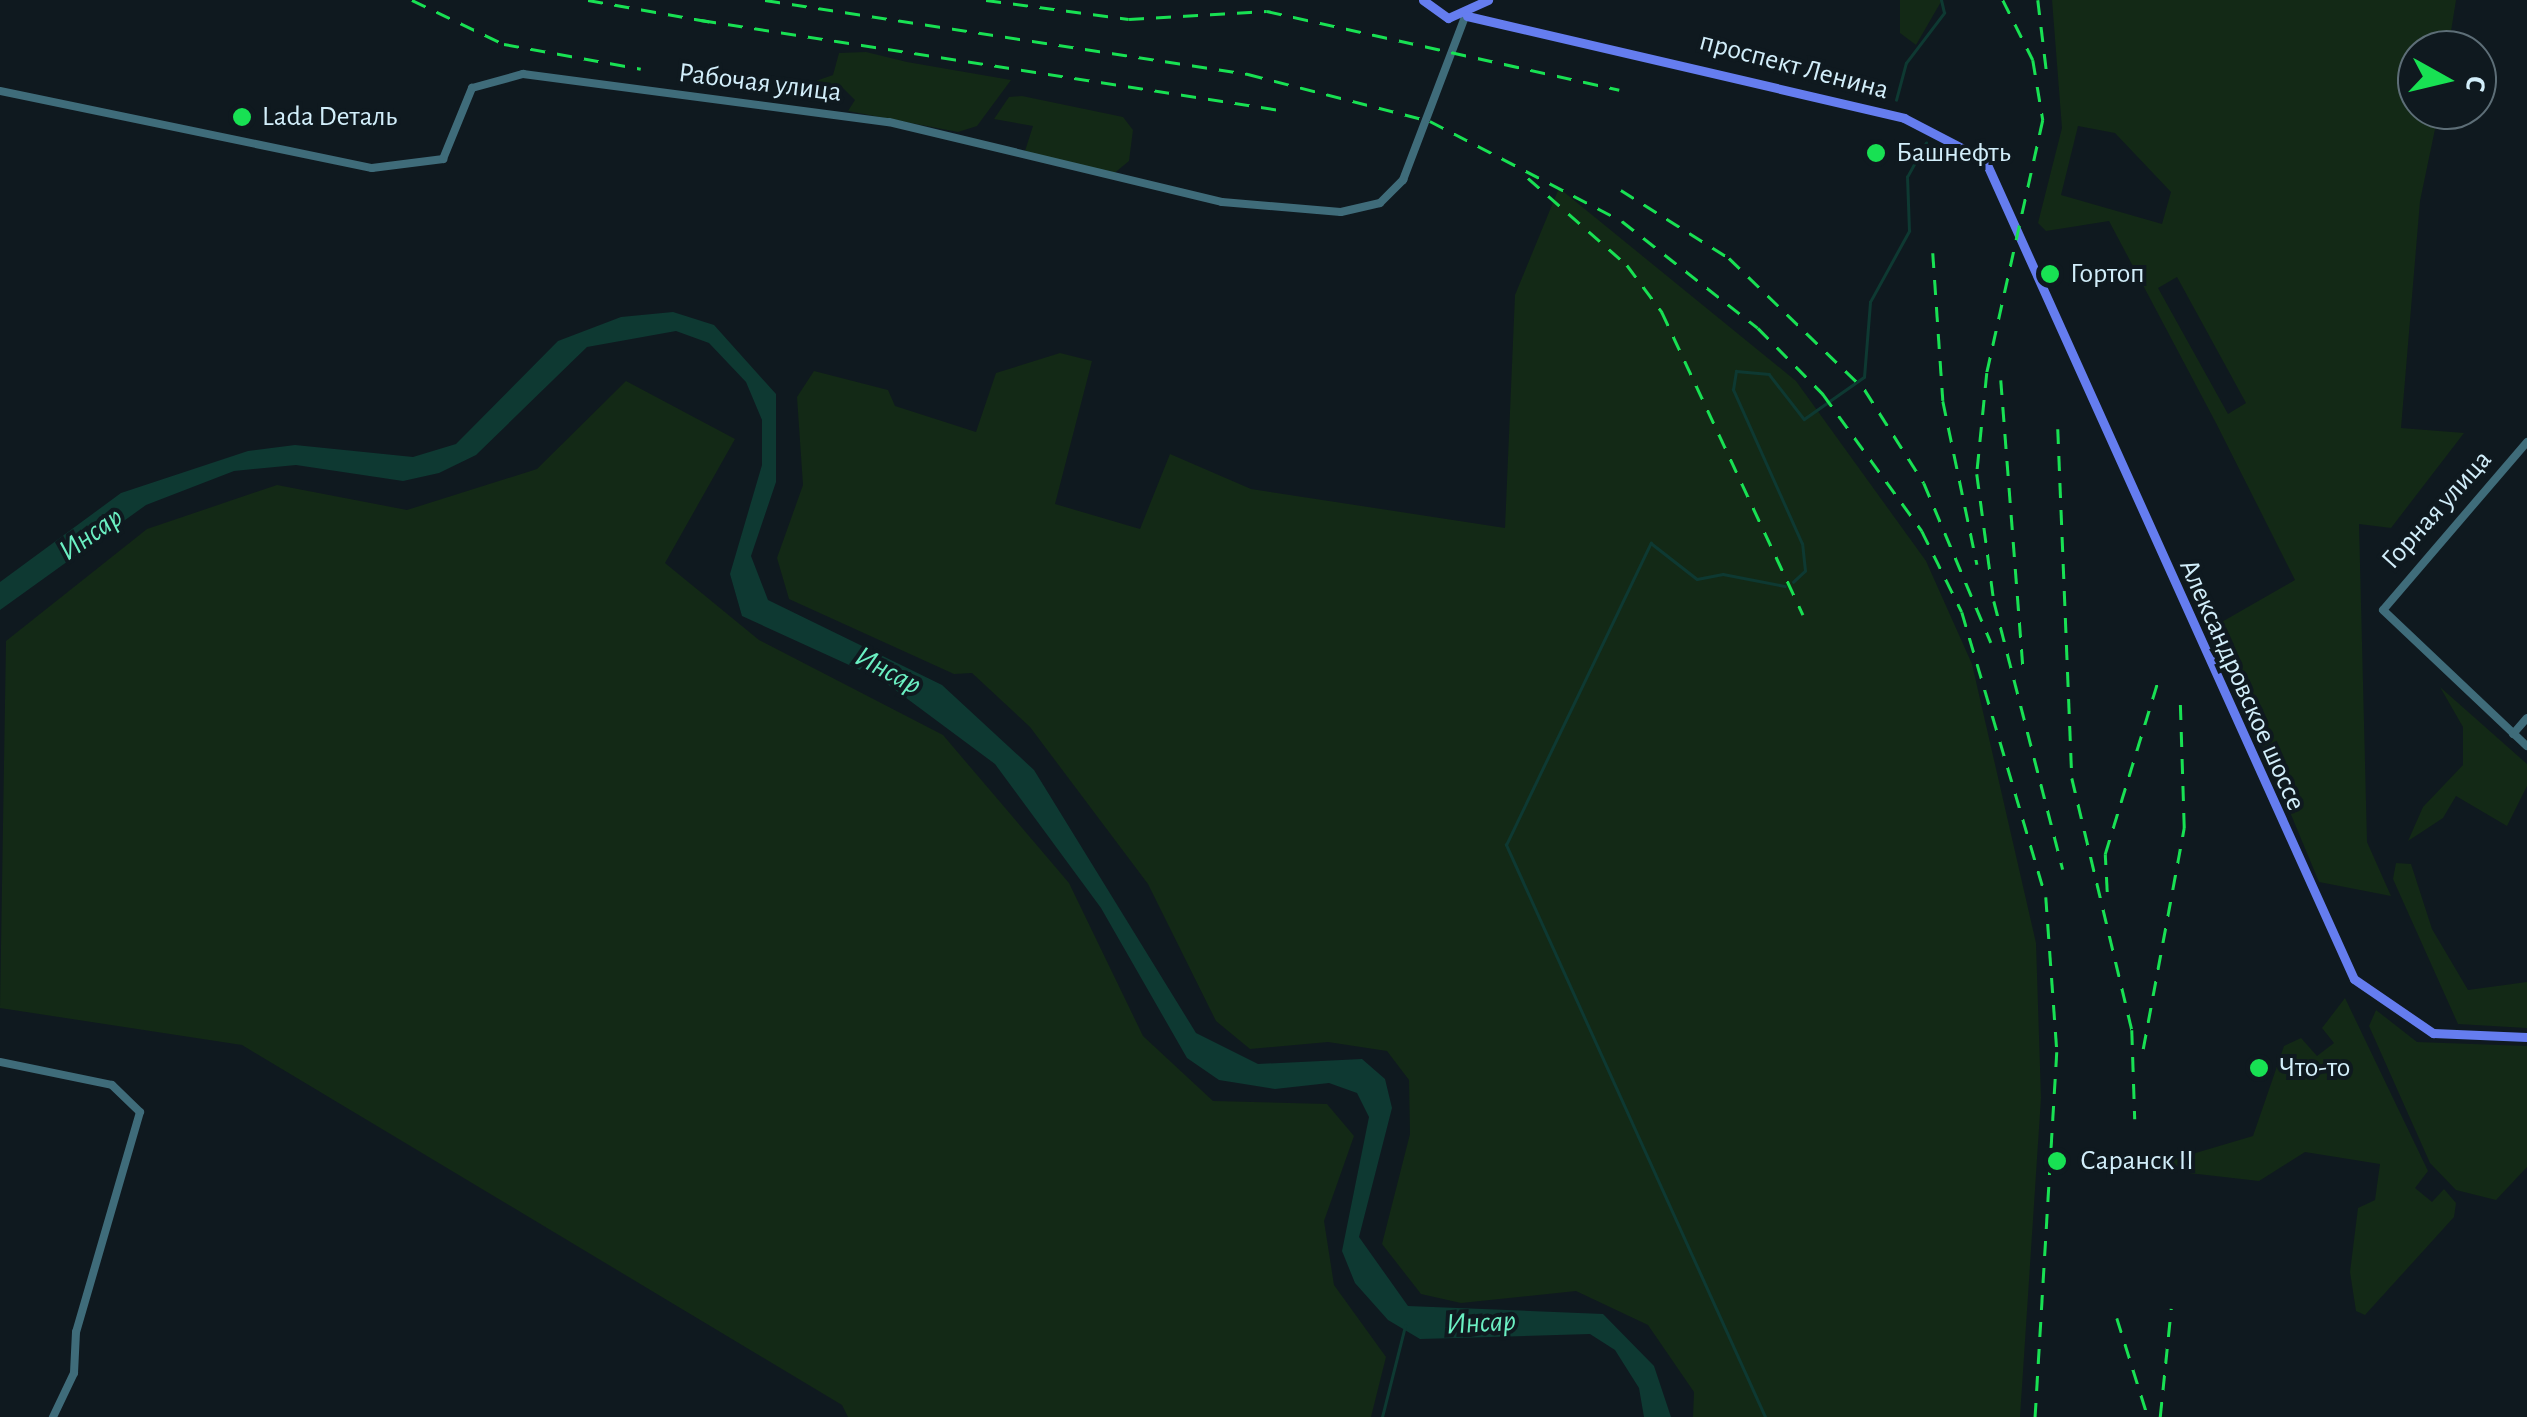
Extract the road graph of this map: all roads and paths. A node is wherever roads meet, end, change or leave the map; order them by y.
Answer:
1 (1423, 0) edge
2 (1490, 0) edge
3 (1439, 16) junction
4 (1466, 16) junction
5 (1506, 21) junction
6 (1453, 36) junction
7 (0, 92) edge
8 (2019, 229) joint
9 (2527, 442) edge
10 (2527, 718) edge
11 (2513, 734) junction
12 (2527, 746) edge
13 (2527, 1037) edge
14 (0, 1062) edge
15 (53, 1417) edge

1 - 3 main road
2 - 4 main road
2 - 5 main road
3 - 4 main road, проспект Ленина
3 - 6 street
4 - 5 main road, проспект Ленина
4 - 6 street
5 - 8 main road, проспект Ленина
6 - 7 street, Рабочая улица
8 - 13 main road, Александровское шоссе
9 - 11 street, Горная улица
10 - 11 street
11 - 12 street
14 - 15 street

